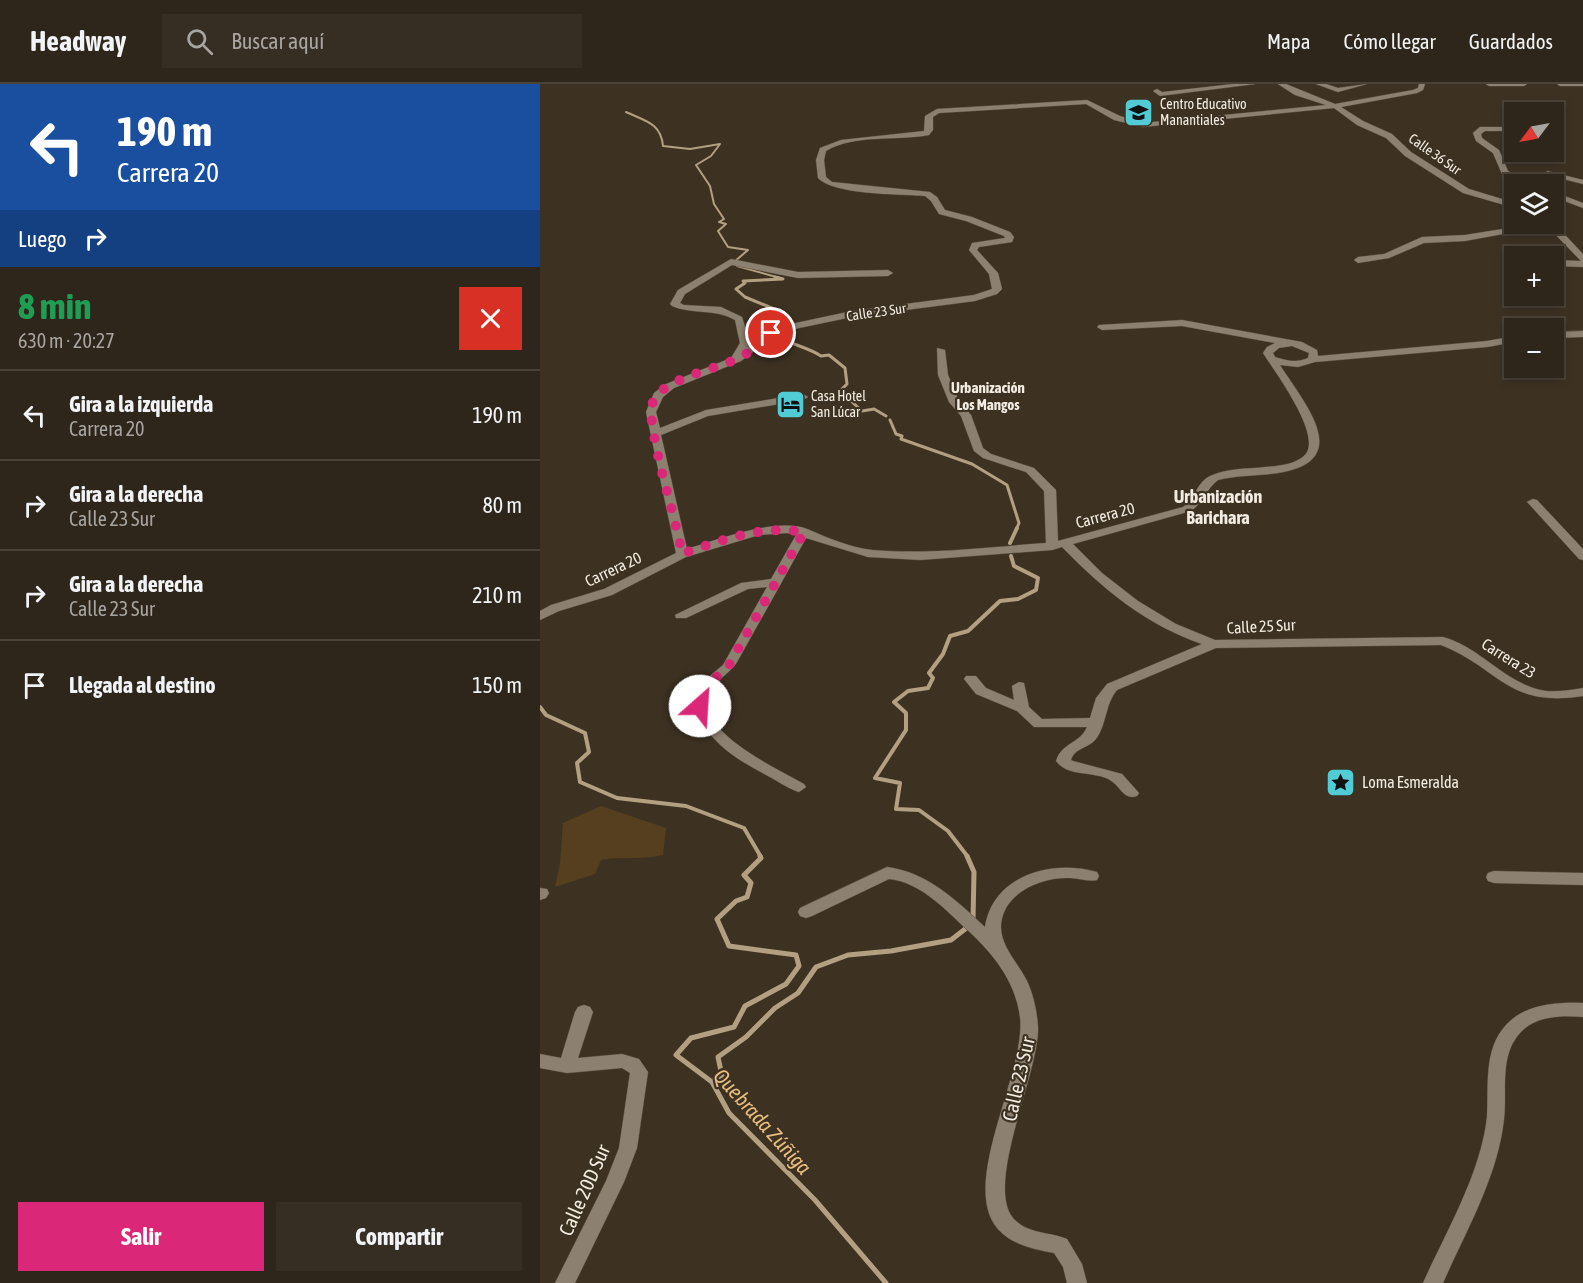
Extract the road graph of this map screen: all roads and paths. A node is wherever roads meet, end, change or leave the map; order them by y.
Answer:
1 (1189, 84) edge
2 (1252, 84) edge
3 (1319, 84) edge
4 (1364, 84) edge
5 (1422, 84) edge
6 (1489, 84) edge
7 (1524, 84) edge
8 (1560, 84) edge
9 (1583, 84) edge
10 (1285, 86) edge
11 (1299, 86) dead end
12 (1208, 89) junction
13 (1157, 90) dead end
14 (1335, 106) junction
15 (1503, 129) dead end
16 (1550, 173) dead end
17 (1509, 174) edge
18 (1583, 182) edge
19 (1564, 198) edge
20 (1504, 202) edge
21 (1583, 206) edge
22 (1504, 231) edge
23 (1558, 234) edge
24 (1583, 259) edge
25 (1358, 260) dead end
26 (1564, 263) edge
27 (1583, 264) edge
28 (888, 273) dead end
29 (1102, 327) dead end
30 (1242, 334) junction
31 (1583, 334) edge
32 (1564, 335) edge
33 (1504, 341) edge
34 (1293, 343) junction
35 (1306, 346) junction
36 (1426, 348) junction
37 (940, 350) dead end
38 (1270, 356) junction
39 (1313, 359) junction
40 (729, 362) junction
41 (1297, 364) junction
42 (1286, 378) junction
43 (803, 397) dead end
44 (656, 433) junction
45 (1533, 502) dead end
46 (804, 532) junction
47 (1059, 545) junction
48 (682, 554) junction
49 (1583, 556) edge
50 (776, 582) junction
51 (681, 615) dead end
52 (540, 616) edge
53 (1214, 644) junction
54 (1456, 645) joint
55 (971, 679) dead end
56 (1019, 686) dead end
57 (1583, 692) edge
58 (1022, 708) junction
59 (1096, 722) junction
60 (799, 787) dead end
61 (1132, 793) dead end
62 (1091, 876) dead end
63 (1494, 877) dead end
64 (1583, 879) edge
65 (806, 912) dead end
66 (996, 946) junction
67 (1583, 1010) edge
68 (584, 1012) dead end
69 (540, 1061) edge
70 (567, 1066) junction
71 (565, 1283) edge
72 (1077, 1283) edge
73 (1433, 1283) edge

1 - 12 street
2 - 12 street
3 - 4 street
5 - 14 street
6 - 7 street
8 - 9 street
10 - 11 street
10 - 14 street, Calle 36 Sur
12 - 13 street
14 - 20 street, Calle 36 Sur
14 - 40 street, Calle 23 Sur
15 - 17 street
16 - 18 street
19 - 21 street
22 - 25 street
23 - 24 street
26 - 27 street
28 - 40 street
29 - 30 street
30 - 34 street
30 - 38 street
31 - 32 street
33 - 36 street
34 - 35 street
34 - 38 street
35 - 36 street
35 - 39 street
36 - 39 street
37 - 47 street
38 - 41 street
38 - 42 street, Carrera 20
39 - 41 street
40 - 44 street, Calle 23 Sur
41 - 42 street
42 - 47 street, Carrera 20
43 - 44 street
44 - 48 street, Calle 23 Sur
45 - 49 street
46 - 47 street, Carrera 20
46 - 48 street, Carrera 20
46 - 50 street
47 - 53 street, Calle 25 Sur
48 - 52 street, Carrera 20
50 - 51 street
50 - 60 street
53 - 54 street, Calle 25 Sur
53 - 59 street
54 - 57 street, Carrera 23
55 - 58 street
56 - 58 street
58 - 59 street
59 - 61 street
62 - 66 street
63 - 64 street
65 - 66 street
66 - 72 street, Calle 23 Sur
67 - 73 street
68 - 70 street
69 - 70 street, Calle 20D Sur
70 - 71 street, Calle 20D Sur

